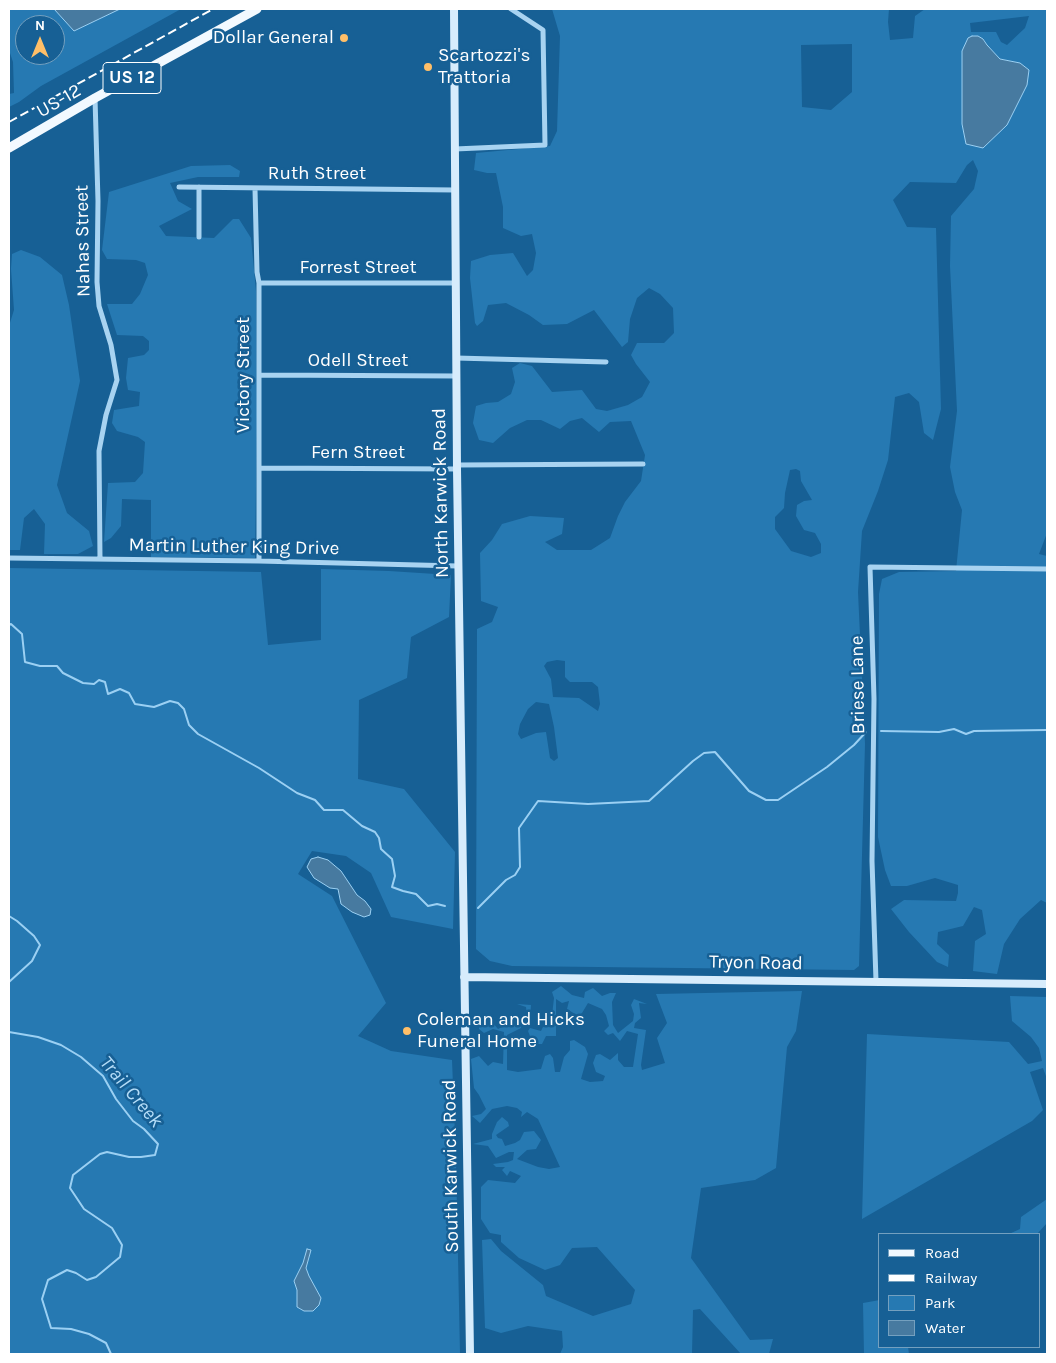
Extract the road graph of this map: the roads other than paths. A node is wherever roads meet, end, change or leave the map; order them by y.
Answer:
1 (257, 9) edge
2 (454, 9) edge
3 (511, 9) edge
4 (95, 98) junction
5 (9, 148) edge
6 (455, 149) junction
7 (179, 187) dead end
8 (199, 187) junction
9 (255, 189) junction
10 (455, 190) junction
11 (199, 237) dead end
12 (259, 283) junction
13 (456, 283) junction
14 (456, 358) junction
15 (606, 362) dead end
16 (259, 375) junction
17 (456, 376) junction
18 (643, 464) dead end
19 (457, 467) junction
20 (259, 468) junction
21 (9, 558) edge
22 (100, 559) junction
23 (259, 562) junction
24 (458, 566) junction
25 (1047, 570) edge
26 (464, 977) junction
27 (876, 981) junction
28 (1047, 984) edge
29 (470, 1354) edge

1 - 4 main road, US-12 / US 12
2 - 6 street, North Karwick Road
3 - 6 street
4 - 5 main road, US-12 / US 12
4 - 22 street, Nahas Street
6 - 10 street, North Karwick Road
7 - 8 street, Ruth Street
8 - 9 street, Ruth Street
8 - 11 street
9 - 10 street, Ruth Street
9 - 12 street, Victory Street
10 - 13 street, North Karwick Road
12 - 13 street, Forrest Street
12 - 16 street, Victory Street
13 - 14 street, North Karwick Road
14 - 15 street
14 - 17 street, North Karwick Road
16 - 17 street, Odell Street
16 - 20 street, Victory Street
17 - 19 street, North Karwick Road
18 - 19 street, Fern Street
19 - 20 street, Fern Street
19 - 24 street, North Karwick Road
20 - 23 street, Victory Street
21 - 22 street, Martin Luther King Drive
22 - 23 street, Martin Luther King Drive
23 - 24 street, Martin Luther King Drive
24 - 26 street, North Karwick Road
25 - 27 street, Briese Lane
26 - 27 street, Tryon Road
26 - 29 street, South Karwick Road
27 - 28 street, Tryon Road

